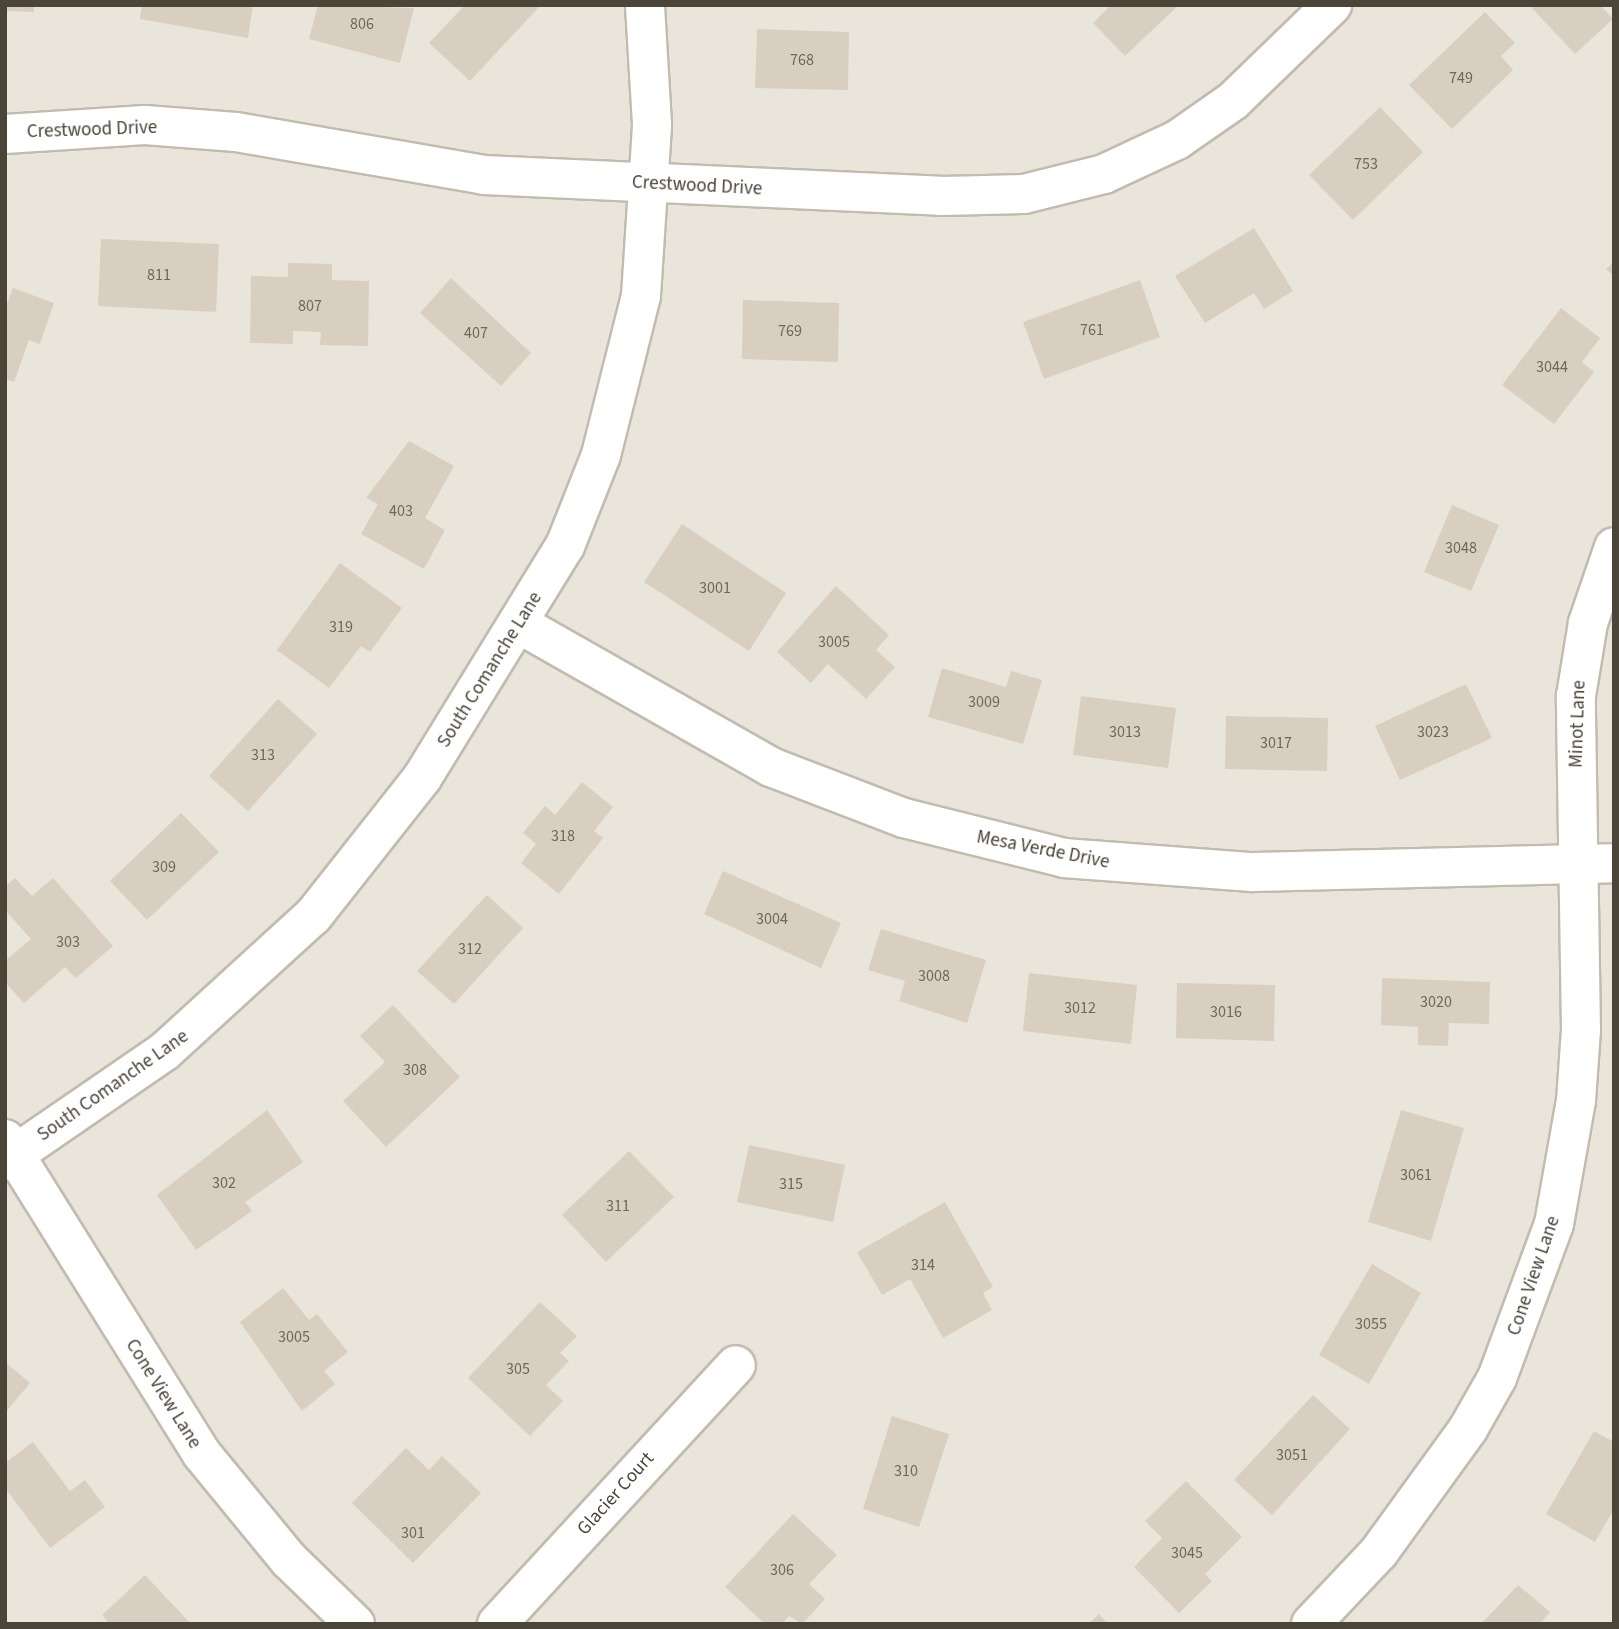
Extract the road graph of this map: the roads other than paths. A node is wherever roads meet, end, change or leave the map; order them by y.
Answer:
1 (645, 5) edge
2 (1332, 5) edge
3 (5, 134) edge
4 (650, 185) junction
5 (1614, 547) edge
6 (521, 625) junction
7 (1595, 863) edge
8 (9, 1151) edge
9 (736, 1365) dead end
10 (355, 1624) edge
11 (497, 1624) edge
12 (1311, 1624) edge

1 - 4 street, South Comanche Lane
2 - 4 street, Crestwood Drive
3 - 4 street, Crestwood Drive
4 - 6 street, South Comanche Lane
5 - 7 street, Minot Lane
6 - 7 street, Mesa Verde Drive
6 - 8 street, South Comanche Lane
7 - 12 street, Cone View Lane
8 - 10 street, Cone View Lane
9 - 11 street, Glacier Court

